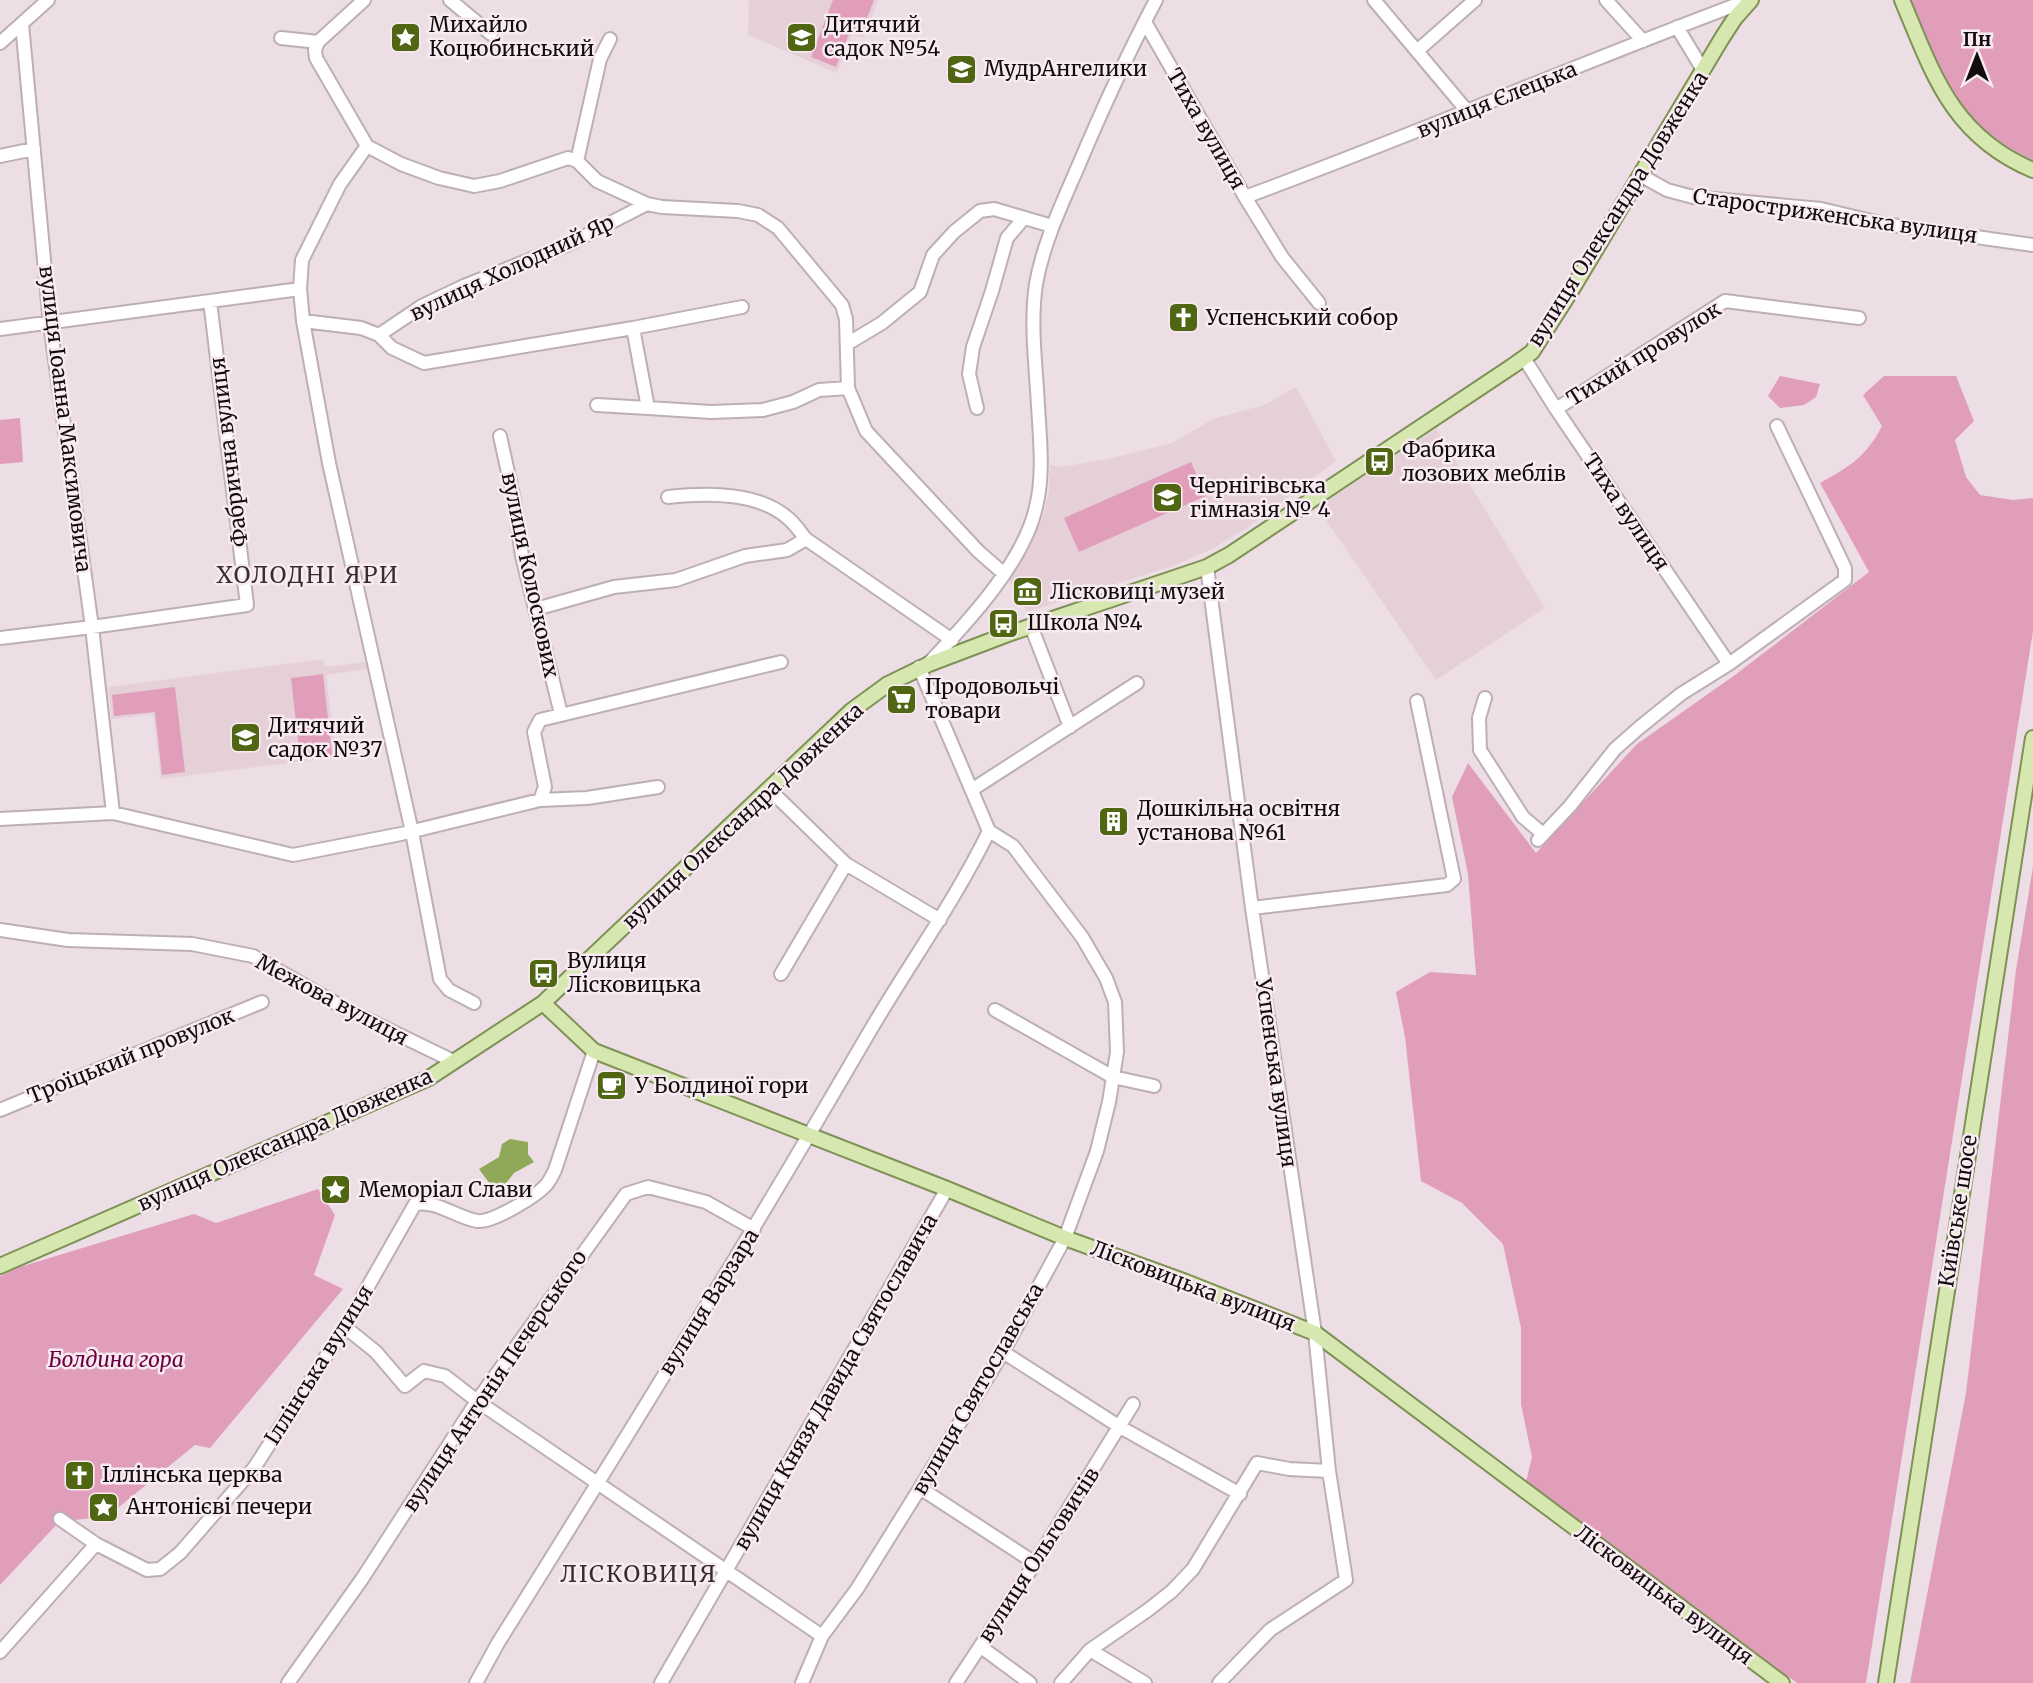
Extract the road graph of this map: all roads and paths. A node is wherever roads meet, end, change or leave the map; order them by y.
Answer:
1 (48, 0) edge
2 (364, 0) edge
3 (450, 0) edge
4 (1156, 0) edge
5 (1374, 0) edge
6 (1475, 0) edge
7 (1606, 0) edge
8 (1750, 0) edge
9 (1902, 0) edge
10 (1145, 22) junction
11 (22, 24) junction
12 (1677, 27) junction
13 (491, 34) dead end
14 (281, 38) dead end
15 (610, 39) dead end
16 (1643, 41) junction
17 (318, 42) junction
18 (0, 43) edge
19 (1417, 51) junction
20 (1703, 70) junction
21 (1468, 112) junction
22 (367, 146) junction
23 (34, 149) junction
24 (0, 156) edge
25 (577, 161) junction
26 (2033, 170) edge
27 (1640, 175) junction
28 (1245, 197) junction
29 (647, 204) junction
30 (1024, 218) junction
31 (1052, 226) junction
32 (2033, 244) edge
33 (300, 289) junction
34 (211, 301) junction
35 (1319, 303) dead end
36 (742, 307) dead end
37 (1858, 318) dead end
38 (303, 321) junction
39 (50, 324) junction
40 (633, 328) junction
41 (0, 329) edge
42 (379, 335) junction
43 (847, 344) junction
44 (1524, 358) junction
45 (848, 388) junction
46 (597, 405) dead end
47 (648, 408) junction
48 (977, 408) dead end
49 (1556, 409) junction
50 (1777, 426) dead end
51 (500, 436) dead end
52 (668, 497) dead end
53 (806, 539) junction
54 (1207, 567) junction
55 (1003, 573) junction
56 (536, 609) junction
57 (1031, 626) junction
58 (92, 627) junction
59 (0, 638) edge
60 (951, 640) junction
61 (781, 662) dead end
62 (1729, 664) junction
63 (924, 666) junction
64 (1137, 683) dead end
65 (1485, 698) dead end
66 (1417, 701) dead end
67 (561, 714) junction
68 (1070, 727) junction
69 (2033, 738) edge
70 (658, 787) dead end
71 (769, 789) junction
72 (973, 789) junction
73 (540, 800) junction
74 (113, 813) junction
75 (0, 819) edge
76 (989, 831) junction
77 (412, 832) junction
78 (846, 864) junction
79 (1252, 908) junction
80 (940, 920) junction
81 (0, 930) edge
82 (780, 974) dead end
83 (262, 1002) dead end
84 (474, 1003) dead end
85 (543, 1003) junction
86 (995, 1010) dead end
87 (594, 1051) junction
88 (453, 1061) junction
89 (1113, 1077) junction
90 (1154, 1086) dead end
91 (0, 1110) edge
92 (810, 1135) junction
93 (947, 1189) junction
94 (754, 1229) junction
95 (1065, 1238) junction
96 (0, 1266) edge
97 (345, 1327) junction
98 (1315, 1333) junction
99 (1003, 1352) junction
100 (477, 1401) junction
101 (1133, 1404) dead end
102 (1120, 1427) junction
103 (1329, 1471) junction
104 (599, 1483) junction
105 (920, 1488) junction
106 (1240, 1494) junction
107 (60, 1519) dead end
108 (96, 1544) junction
109 (1035, 1563) junction
110 (727, 1570) junction
111 (822, 1636) junction
112 (981, 1647) junction
113 (1090, 1650) junction
114 (0, 1652) edge
115 (808, 1681) edge
116 (288, 1683) edge
117 (476, 1683) edge
118 (661, 1683) edge
119 (956, 1683) edge
120 (1030, 1683) edge
121 (1060, 1683) edge
122 (1145, 1683) edge
123 (1219, 1683) edge
124 (1782, 1683) edge
125 (1886, 1683) edge

1 - 11 street
2 - 17 street
3 - 13 street
4 - 10 street
5 - 19 street
6 - 19 street
7 - 16 street
8 - 12 street, вулиця Єлецька
8 - 20 main road, вулиця Олександра Довженка
9 - 26 main road
10 - 28 street, Тиха вулиця
10 - 31 street
11 - 18 street
11 - 23 street, вулиця Іоанна Максимовича
12 - 16 street, вулиця Єлецька
12 - 20 street
14 - 17 street
15 - 25 street
16 - 21 street, вулиця Єлецька
17 - 22 street
19 - 21 street
20 - 27 main road, вулиця Олександра Довженка
21 - 28 street, вулиця Єлецька
22 - 25 street
22 - 33 street
23 - 24 street
23 - 39 street, вулиця Іоанна Максимовича
25 - 29 street
27 - 32 street, Старостриженська вулиця
27 - 44 main road, вулиця Олександра Довженка
28 - 35 street, Тиха вулиця
29 - 42 street, вулиця Холодний Яр
29 - 43 street
30 - 31 street
30 - 43 street
30 - 48 street
31 - 55 street
33 - 34 street
33 - 38 street
34 - 39 street
34 - 58 street, Фабрична вулиця
36 - 40 street
37 - 49 street, Тихий провулок
38 - 42 street
38 - 77 street
39 - 41 street
39 - 58 street, вулиця Іоанна Максимовича
40 - 42 street
40 - 47 street
43 - 45 street
44 - 49 street, Тиха вулиця
44 - 54 main road, вулиця Олександра Довженка
45 - 47 street
45 - 55 street
46 - 47 street
49 - 62 street, Тиха вулиця
50 - 62 street
51 - 56 street, вулиця Колоскових
52 - 53 street
53 - 56 street
53 - 60 street
54 - 57 main road, вулиця Олександра Довженка
54 - 79 street, Успенська вулиця
55 - 60 street
56 - 67 street, вулиця Колоскових
57 - 63 main road, вулиця Олександра Довженка
57 - 68 street
58 - 59 street, Фабрична вулиця
58 - 74 street, вулиця Іоанна Максимовича
60 - 63 street
61 - 67 street
62 - 65 street
63 - 71 main road, вулиця Олександра Довженка
63 - 72 street
64 - 68 street
66 - 79 street
67 - 73 street
68 - 72 street
69 - 125 main road, Київське шосе
70 - 73 street
71 - 78 street
71 - 85 main road, вулиця Олександра Довженка
72 - 76 street
73 - 77 street
74 - 75 street
74 - 77 street
76 - 80 street, вулиця Варзара
76 - 89 street, вулиця Святославська
77 - 84 street
78 - 80 street
78 - 82 street
79 - 98 street, Успенська вулиця
80 - 92 street, вулиця Варзара
81 - 88 street, Межова вулиця
83 - 91 street, Троїцький провулок
85 - 87 main road, Лісковицька вулиця
85 - 88 main road, вулиця Олександра Довженка
86 - 89 street
87 - 92 main road, Лісковицька вулиця
87 - 97 street, Іллінська вулиця
88 - 96 main road, вулиця Олександра Довженка
89 - 90 street
89 - 95 street, вулиця Святославська
92 - 93 main road, Лісковицька вулиця
92 - 94 street, вулиця Варзара
93 - 95 main road, Лісковицька вулиця
93 - 110 street, вулиця Князя Давида Святославича
94 - 100 street, вулиця Антонія Печерського
94 - 104 street, вулиця Варзара
95 - 98 main road, Лісковицька вулиця
95 - 99 street, вулиця Святославська
97 - 100 street
97 - 108 street, Іллінська вулиця
98 - 103 street, Успенська вулиця
98 - 124 main road, Лісковицька вулиця
99 - 102 street
99 - 105 street, вулиця Святославська
100 - 104 street
100 - 116 street, вулиця Антонія Печерського
101 - 102 street, вулиця Ольговичів
102 - 106 street
102 - 109 street, вулиця Ольговичів
103 - 106 street
103 - 123 street, Успенська вулиця
104 - 110 street
104 - 117 street, вулиця Варзара
105 - 109 street
105 - 111 street, вулиця Святославська
106 - 113 street
107 - 108 street
108 - 114 street
109 - 112 street, вулиця Ольговичів
110 - 111 street
110 - 118 street, вулиця Князя Давида Святославича
111 - 115 street, вулиця Святославська
112 - 119 street, вулиця Ольговичів
112 - 120 street
113 - 121 street
113 - 122 street

